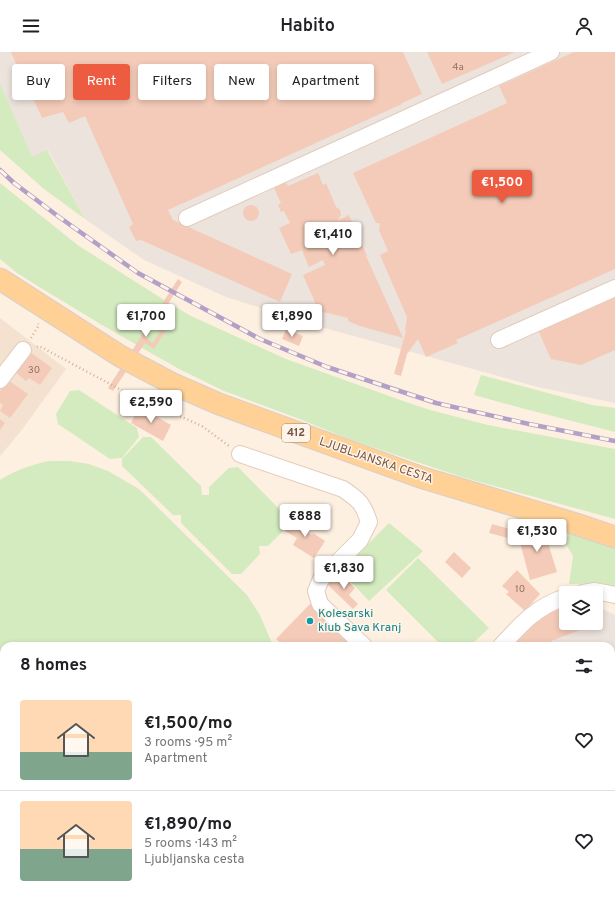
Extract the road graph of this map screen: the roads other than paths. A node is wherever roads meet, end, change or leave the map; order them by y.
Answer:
1 (551, 52) edge
2 (186, 218) dead end
3 (0, 279) edge
4 (615, 288) edge
5 (499, 340) dead end
6 (23, 350) road end
7 (0, 380) edge
8 (240, 454) road end
9 (615, 537) edge
10 (603, 593) edge
11 (615, 595) edge
12 (559, 599) edge
13 (360, 642) edge
14 (505, 642) edge

1 - 2 street
3 - 9 main road, LJUBLJANSKA CESTA / 412
4 - 5 street
6 - 7 street
8 - 13 street
10 - 11 street
12 - 14 street

